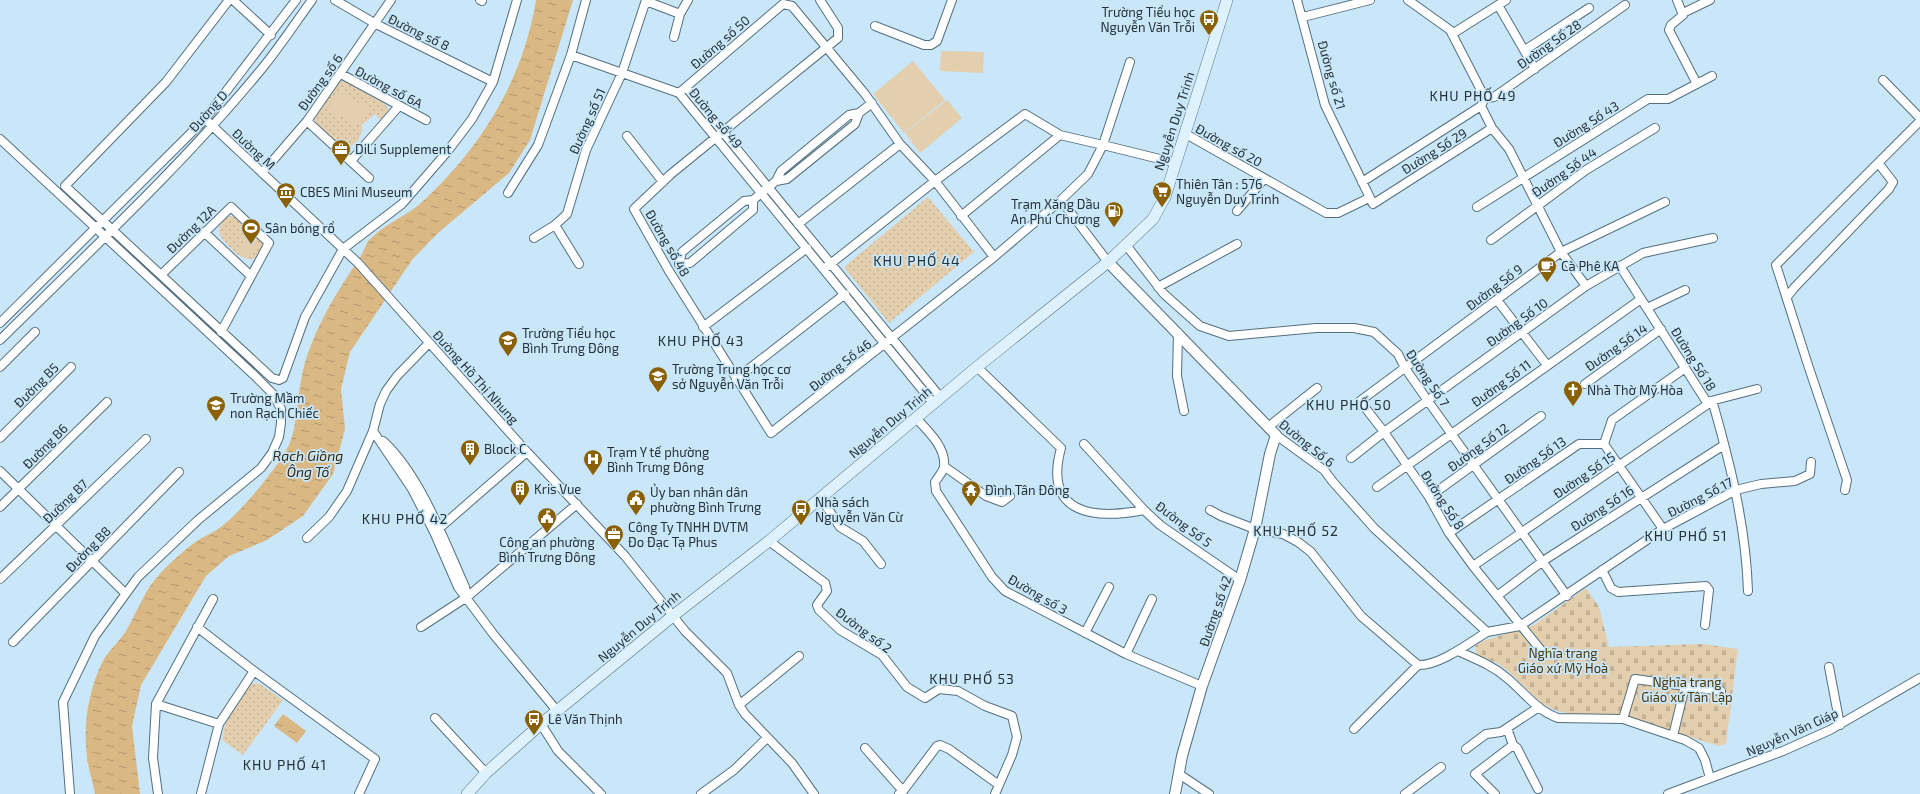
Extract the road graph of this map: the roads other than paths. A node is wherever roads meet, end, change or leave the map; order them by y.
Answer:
1 (229, 0) edge
2 (233, 0) edge
3 (296, 0) edge
4 (312, 0) edge
5 (335, 0) edge
6 (391, 0) edge
7 (516, 0) edge
8 (586, 0) edge
9 (688, 0) edge
10 (820, 0) edge
11 (952, 0) edge
12 (1227, 0) edge
13 (1297, 0) edge
14 (1370, 0) edge
15 (1408, 0) edge
16 (1506, 0) edge
17 (1677, 0) edge
18 (1710, 0) edge
19 (646, 1) edge
20 (1498, 5) junction
21 (1625, 5) dead end
22 (1589, 8) dead end
23 (1683, 13) junction
24 (680, 14) junction
25 (1303, 17) junction
26 (376, 24) junction
27 (876, 26) dead end
28 (1452, 34) junction
29 (271, 35) junction
30 (674, 37) dead end
31 (827, 48) junction
32 (1525, 50) junction
33 (571, 55) junction
34 (1130, 62) dead end
35 (1535, 69) junction
36 (622, 73) junction
37 (341, 74) junction
38 (1712, 76) dead end
39 (1883, 80) dead end
40 (493, 82) junction
41 (1697, 84) junction
42 (682, 90) junction
43 (1485, 98) junction
44 (872, 103) junction
45 (399, 106) junction
46 (1481, 106) junction
47 (1920, 118) edge
48 (205, 119) junction
49 (426, 120) dead end
50 (307, 121) junction
51 (1920, 121) edge
52 (212, 126) junction
53 (1492, 128) junction
54 (1655, 128) dead end
55 (1184, 134) junction
56 (720, 135) junction
57 (1060, 135) junction
58 (627, 136) dead end
59 (0, 139) edge
60 (900, 144) junction
61 (1103, 146) junction
62 (351, 161) junction
63 (1176, 163) junction
64 (1879, 164) junction
65 (262, 173) junction
66 (369, 178) dead end
67 (1524, 178) junction
68 (1264, 179) junction
69 (935, 181) junction
70 (663, 182) junction
71 (1362, 182) junction
72 (765, 190) junction
73 (508, 193) dead end
74 (1369, 198) junction
75 (753, 200) junction
76 (1061, 200) junction
77 (1665, 202) dead end
78 (1538, 205) junction
79 (1477, 207) dead end
80 (1237, 211) dead end
81 (961, 216) junction
82 (99, 224) junction
83 (798, 224) junction
84 (555, 225) junction
85 (204, 232) junction
86 (108, 233) junction
87 (534, 238) dead end
88 (1713, 238) dead end
89 (1491, 240) dead end
90 (1237, 244) dead end
91 (1126, 245) junction
92 (807, 248) junction
93 (343, 249) junction
94 (1561, 252) junction
95 (994, 257) junction
96 (1108, 262) junction
97 (358, 263) joint
98 (578, 264) dead end
99 (679, 264) junction
100 (831, 264) junction
101 (1620, 266) junction
102 (824, 269) junction
103 (669, 271) junction
104 (161, 275) junction
105 (251, 276) junction
106 (1586, 286) junction
107 (1158, 287) junction
108 (1685, 290) dead end
109 (845, 294) junction
110 (1787, 297) junction
111 (1641, 299) junction
112 (1498, 300) junction
113 (1647, 308) junction
114 (0, 323) edge
115 (703, 327) junction
116 (1661, 329) junction
117 (35, 332) dead end
118 (221, 332) junction
119 (1178, 332) junction
120 (1524, 332) junction
121 (892, 338) junction
122 (0, 340) edge
123 (429, 343) junction
124 (885, 344) junction
125 (1547, 364) junction
126 (0, 367) edge
127 (71, 367) dead end
128 (977, 367) junction
129 (1405, 368) junction
130 (1684, 369) junction
131 (736, 379) junction
132 (1585, 384) dead end
133 (1317, 388) dead end
134 (1756, 389) dead end
135 (937, 401) junction
136 (1428, 401) junction
137 (107, 402) dead end
138 (1709, 403) junction
139 (1184, 411) dead end
140 (1541, 416) dead end
141 (916, 418) junction
142 (1268, 427) junction
143 (373, 431) junction
144 (1384, 432) junction
145 (771, 433) joint
146 (1452, 434) junction
147 (1276, 435) junction
148 (0, 438) edge
149 (146, 439) dead end
150 (1084, 444) dead end
151 (1604, 444) junction
152 (1724, 445) junction
153 (527, 452) junction
154 (1351, 458) dead end
155 (1810, 462) dead end
156 (1619, 465) junction
157 (1406, 466) junction
158 (1474, 466) junction
159 (945, 467) junction
160 (0, 471) edge
161 (179, 472) dead end
162 (1377, 487) dead end
163 (18, 489) junction
164 (1736, 490) junction
165 (1845, 490) dead end
166 (1010, 496) dead end
167 (1429, 497) junction
168 (1641, 497) junction
169 (821, 498) junction
170 (1499, 499) junction
171 (577, 504) junction
172 (0, 507) edge
173 (1144, 510) junction
174 (1210, 510) dead end
175 (56, 526) junction
176 (1255, 529) junction
177 (1663, 529) junction
178 (436, 531) junction
179 (1521, 532) junction
180 (1449, 533) junction
181 (307, 538) dead end
182 (769, 541) junction
183 (1543, 561) junction
184 (92, 562) junction
185 (881, 564) dead end
186 (1473, 566) junction
187 (1602, 570) junction
188 (0, 579) edge
189 (1240, 580) junction
190 (1109, 587) dead end
191 (1748, 591) dead end
192 (125, 593) junction
193 (1497, 596) junction
194 (1567, 596) junction
195 (467, 597) junction
196 (213, 599) dead end
197 (1152, 599) dead end
198 (674, 615) junction
199 (1705, 625) dead end
200 (1520, 626) junction
201 (197, 627) junction
202 (421, 627) dead end
203 (1486, 632) junction
204 (1085, 633) junction
205 (13, 642) dead end
206 (1458, 651) junction
207 (1126, 654) junction
208 (1544, 654) dead end
209 (799, 656) dead end
210 (1418, 665) junction
211 (1829, 667) dead end
212 (254, 672) junction
213 (1920, 678) edge
214 (1202, 686) junction
215 (1685, 686) junction
216 (1721, 691) dead end
217 (156, 704) junction
218 (739, 705) junction
219 (1538, 707) junction
220 (558, 712) junction
221 (435, 718) dead end
222 (1623, 720) junction
223 (219, 724) junction
224 (541, 724) junction
225 (1840, 725) junction
226 (1507, 728) junction
227 (1354, 729) dead end
228 (1673, 736) junction
229 (767, 738) junction
230 (1513, 745) junction
231 (865, 748) dead end
232 (1466, 749) dead end
233 (1441, 768) dead end
234 (486, 772) junction
235 (1179, 774) junction
236 (1710, 778) junction
237 (999, 785) junction
238 (1538, 789) dead end
239 (901, 792) edge
240 (1677, 792) edge
241 (70, 794) edge
242 (158, 794) edge
243 (201, 794) edge
244 (359, 794) edge
245 (467, 794) edge
246 (601, 794) edge
247 (700, 794) edge
248 (814, 794) edge
249 (995, 794) edge
250 (1175, 794) edge
251 (1209, 794) edge
252 (1405, 794) edge
253 (1494, 794) edge
254 (1668, 794) edge

1 - 82 street
2 - 29 street
3 - 29 street, Đường D
4 - 52 street, Đường D
5 - 26 street, Đường số 8
6 - 26 street, Đường số 6
7 - 40 street
8 - 33 street
9 - 24 street
10 - 31 street, Đường số 48
11 - 27 street
12 - 55 main road, Nguyễn Duy Trinh
13 - 25 street, Đường số 21
14 - 25 street
15 - 28 street
16 - 20 street
17 - 23 street
18 - 23 street
19 - 24 street
19 - 36 street, Đường số 51
20 - 28 street
20 - 32 street
21 - 35 street, Đường Số 28
22 - 32 street
23 - 41 street
24 - 30 street
25 - 71 street, Đường số 21
26 - 37 street, Đường số 6
26 - 40 street, Đường số 8
28 - 43 street
29 - 48 street, Đường D
31 - 42 street, Đường số 50
31 - 44 street
31 - 56 street, Đường số 48
32 - 35 street
33 - 36 street, Đường số 49
33 - 73 street
34 - 61 street, Đường Số 46
35 - 43 street, Đường Số 28
36 - 42 street, Đường số 49
36 - 84 street, Đường số 51
37 - 45 street, Đường số 6A
37 - 50 street, Đường số 6
38 - 41 street, Đường Số 43
39 - 47 street
40 - 93 street
41 - 67 street, Đường Số 43
42 - 56 street, Đường số 49
43 - 46 street
44 - 60 street
44 - 72 street
45 - 49 street, Đường số 6A
45 - 62 street
46 - 53 street
46 - 71 street
48 - 52 street, Đường M
48 - 82 street, Đường D
50 - 62 street
50 - 65 street, Đường số 6
51 - 64 street
52 - 65 street, Đường M
52 - 86 street, Đường D
53 - 67 street
53 - 74 street, Đường Số 29
54 - 78 street, Đường Số 44
55 - 63 main road, Nguyễn Duy Trinh
55 - 68 street, Đường số 20
56 - 70 street, Đường số 48
56 - 72 street, Đường số 49
57 - 61 street
57 - 69 street
57 - 81 street
58 - 70 street
59 - 82 street
60 - 69 street
60 - 83 street
61 - 63 street
61 - 76 street, Đường Số 46
62 - 66 street
63 - 91 main road, Nguyễn Duy Trinh
64 - 110 street
64 - 110 street
65 - 93 street, Đường M
67 - 78 street
67 - 79 street, Đường Số 43
68 - 74 street, Đường số 20
68 - 80 street
69 - 81 street
69 - 100 street
70 - 103 street, Đường số 48
71 - 74 street, Đường số 21
72 - 75 street
72 - 83 street
72 - 92 street, Đường số 49
75 - 99 street
75 - 99 street
76 - 95 street, Đường Số 46
76 - 96 street
77 - 94 street, Đường Số 9
78 - 89 street, Đường Số 44
78 - 94 street
81 - 95 street
82 - 86 street
82 - 114 street, Đường D
83 - 100 street
84 - 87 street, Đường số 51
84 - 98 street
85 - 104 street, Đường 12A
85 - 105 street
85 - 105 street, Đường 12A
86 - 104 street
86 - 122 street, Đường D
86 - 192 street
88 - 101 street, Đường Số 10
90 - 107 street
91 - 96 main road, Nguyễn Duy Trinh
91 - 107 street, Đường Số 7
92 - 102 street, Đường số 49
92 - 115 street
93 - 97 street, Đường M
93 - 118 street
94 - 106 street
94 - 112 street, Đường Số 9
95 - 121 street, Đường Số 46
96 - 119 street, Đường Số 6
96 - 128 main road, Nguyễn Duy Trinh
97 - 123 street, Đường Hồ Thị Nhung
99 - 103 street
100 - 102 street
100 - 121 street
101 - 106 street, Đường Số 10
101 - 111 street, Đường Số 18
102 - 109 street, Đường số 49
103 - 115 street, Đường số 48
104 - 118 street
105 - 118 street, Đường 12A
106 - 120 street, Đường Số 10
107 - 129 street, Đường Số 7
108 - 113 street
109 - 124 street, Đường số 49
109 - 131 street
110 - 165 street
111 - 113 street, Đường Số 18
111 - 125 street, Đường Số 11
112 - 120 street
112 - 129 street, Đường Số 9
113 - 116 street, Đường Số 18
115 - 131 street, Đường số 48
116 - 130 street, Đường Số 18
116 - 132 street, Đường Số 14
117 - 126 street
119 - 139 street
119 - 142 street, Đường Số 6
120 - 125 street
120 - 136 street, Đường Số 10
121 - 124 street, Đường Số 46
121 - 135 street
123 - 143 street
123 - 153 street, Đường Hồ Thị Nhung
124 - 135 street, Đường số 49
124 - 145 street, Đường Số 46
125 - 146 street, Đường Số 11
127 - 148 street, Đường B5
128 - 135 main road, Nguyễn Duy Trinh
128 - 173 street, Đường Số 5
129 - 136 street, Đường Số 7
129 - 144 street, Đường Số 8
130 - 138 street, Đường Số 18
130 - 151 street
131 - 145 street, Đường số 48
133 - 142 street
134 - 138 street, Đường Số 15
135 - 141 main road, Nguyễn Duy Trinh
136 - 144 street, Đường Số 10
136 - 146 street, Đường Số 7
137 - 163 street, Đường B6
138 - 152 street, Đường Số 18
138 - 156 street, Đường Số 15
140 - 158 street, Đường Số 12
141 - 159 street
141 - 169 main road, Nguyễn Duy Trinh
142 - 147 street, Đường Số 6
143 - 178 street
143 - 181 street
144 - 154 street, Đường Số 10
144 - 157 street, Đường Số 8
146 - 157 street, Đường Số 11
146 - 158 street, Đường Số 7
147 - 176 street, Đường số 42
147 - 203 street, Đường Số 6
149 - 175 street, Đường B7
150 - 173 street
151 - 156 street
151 - 170 street, Đường Số 13
152 - 164 street, Đường Số 18
152 - 168 street, Đường Số 16
153 - 171 street, Đường Hồ Thị Nhung
153 - 178 street
155 - 164 street, Đường Số 17
156 - 168 street
156 - 179 street, Đường Số 15
157 - 162 street, Đường Số 11
157 - 167 street, Đường Số 8
158 - 167 street, Đường Số 12
158 - 170 street, Đường Số 7
159 - 166 street
159 - 204 street, Đường số 3
160 - 163 street
161 - 184 street, Đường B8
163 - 172 street, Đường B6
163 - 175 street
164 - 177 street, Đường Số 17
164 - 191 street, Đường Số 18
167 - 180 street, Đường Số 8
168 - 177 street
168 - 183 street, Đường Số 16
169 - 182 main road, Nguyễn Duy Trinh
169 - 185 street
170 - 179 street, Đường Số 7
170 - 180 street, Đường Số 13
171 - 195 street
171 - 198 street, Đường Hồ Thị Nhung
173 - 189 street, Đường Số 5
174 - 176 street
175 - 184 street
175 - 188 street, Đường B7
176 - 189 street, Đường số 42
176 - 210 street
177 - 187 street, Đường Số 17
178 - 195 street
179 - 183 street, Đường Số 7
179 - 186 street, Đường Số 15
180 - 186 street, Đường Số 8
182 - 198 main road, Nguyễn Duy Trinh
182 - 237 street, Đường số 2
183 - 193 street, Đường Số 16
183 - 194 street, Đường Số 7
184 - 192 street
184 - 205 street, Đường B8
186 - 193 street, Đường Số 8
187 - 194 street, Đường Số 17
187 - 199 street
189 - 214 street, Đường số 42
190 - 204 street
192 - 241 street
193 - 200 street, Đường Số 8
194 - 200 street, Đường Số 17
195 - 202 street
195 - 220 street
196 - 201 street
197 - 207 street
198 - 218 street, Đường Hồ Thị Nhung
198 - 220 main road, Nguyễn Duy Trinh
200 - 203 street
200 - 208 street, Đường Số 8
201 - 212 street
201 - 217 street
203 - 206 street
204 - 207 street, Đường số 3
206 - 210 street
206 - 219 street
207 - 214 street, Đường số 3
209 - 218 street
210 - 227 street
211 - 225 street
212 - 223 street
212 - 244 street
213 - 225 street, Nguyễn Văn Giáp
214 - 235 street, Đường số 42
215 - 216 street
215 - 222 street
215 - 228 street
217 - 223 street
217 - 242 street
218 - 229 street
219 - 222 street
219 - 226 street
220 - 224 main road, Nguyễn Duy Trinh
221 - 234 street
222 - 228 street
223 - 243 street
224 - 234 main road, Nguyễn Duy Trinh
224 - 246 street
225 - 236 street, Nguyễn Văn Giáp
226 - 230 street
226 - 232 street
228 - 236 street
229 - 247 street
229 - 248 street
230 - 238 street
230 - 253 street
231 - 239 street
233 - 252 street
234 - 245 main road, Nguyễn Duy Trinh
235 - 250 street, Đường số 42
235 - 251 street
236 - 240 street, Nguyễn Văn Giáp
237 - 239 street
237 - 249 street, Đường số 2
240 - 254 street, Nguyễn Văn Giáp

